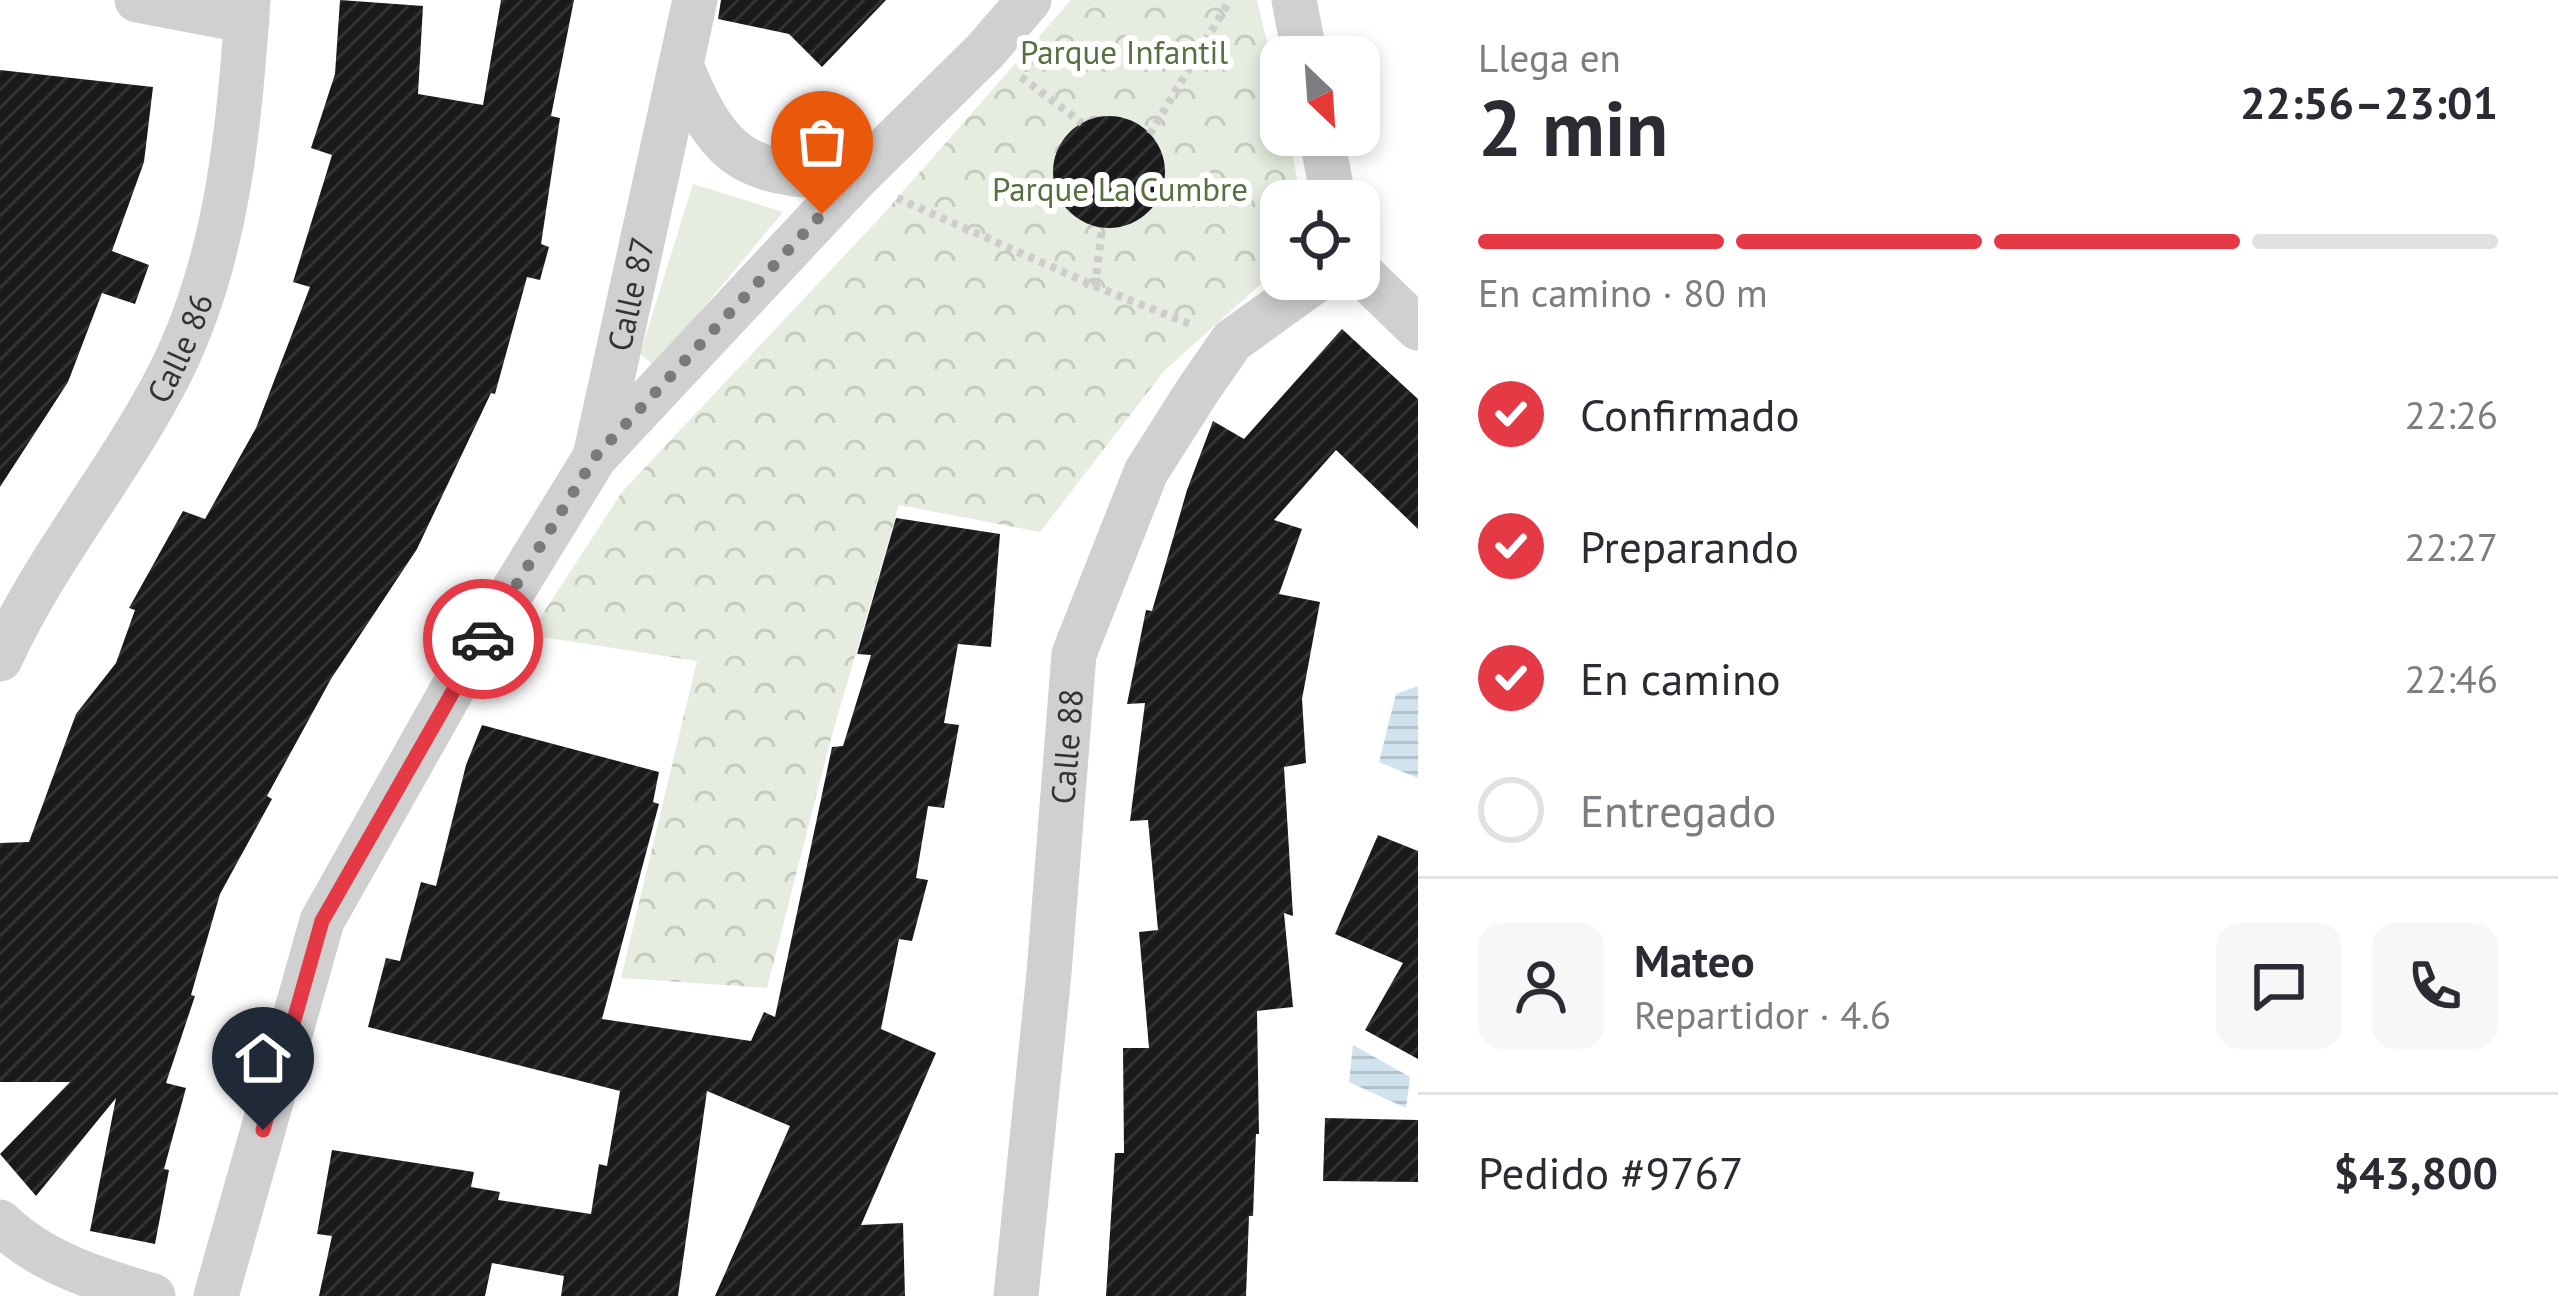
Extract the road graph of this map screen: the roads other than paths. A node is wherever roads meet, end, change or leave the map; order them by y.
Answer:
1 (137, 0) edge
2 (695, 0) edge
3 (1029, 0) edge
4 (1294, 0) edge
5 (248, 10) edge
6 (1301, 36) edge
7 (682, 68) junction
8 (855, 179) junction
9 (1380, 291) edge
10 (1289, 300) edge
11 (1418, 328) edge
12 (595, 457) junction
13 (0, 659) edge
14 (0, 1222) edge
15 (153, 1296) edge
16 (216, 1296) edge
17 (1016, 1296) edge

1 - 5 street
2 - 7 street, Calle 87
3 - 8 street
4 - 6 street
5 - 13 street, Calle 86
7 - 8 street
7 - 12 street, Calle 87
8 - 12 street
9 - 11 street
10 - 17 street, Calle 88
12 - 16 street, Calle 87
14 - 15 street

